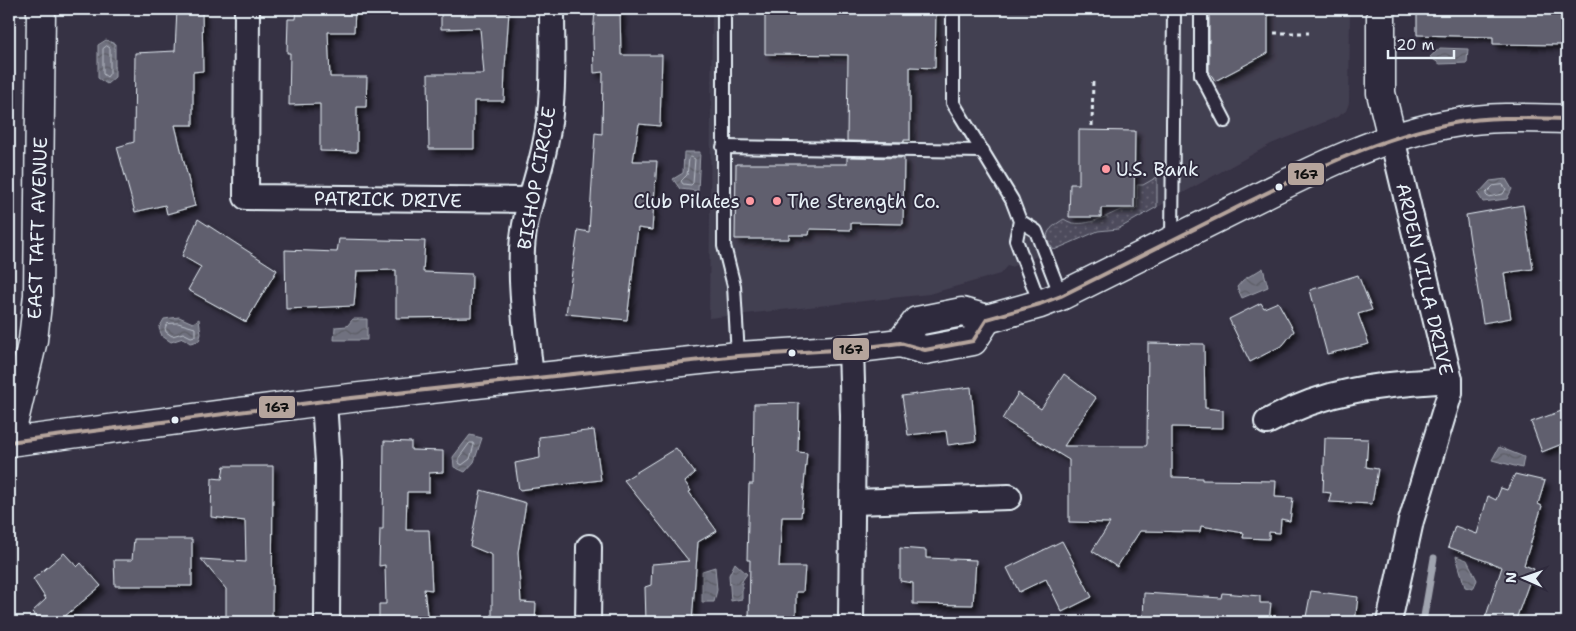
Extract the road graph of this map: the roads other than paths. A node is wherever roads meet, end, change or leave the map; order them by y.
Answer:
1 (41, 9) edge
2 (247, 9) edge
3 (552, 9) edge
4 (724, 9) edge
5 (953, 9) edge
6 (1174, 9) edge
7 (1201, 9) edge
8 (1381, 9) edge
9 (1567, 119) edge
10 (1225, 122) dead end
11 (1392, 138) junction
12 (723, 147) junction
13 (983, 151) junction
14 (530, 200) junction
15 (1020, 221) junction
16 (1172, 241) junction
17 (1050, 300) junction
18 (851, 349) junction
19 (738, 356) junction
20 (531, 378) junction
21 (1450, 380) junction
22 (324, 400) junction
23 (1267, 422) dead end
24 (9, 443) edge
25 (1009, 497) dead end
26 (853, 502) junction
27 (589, 547) dead end
28 (327, 622) edge
29 (588, 622) edge
30 (851, 622) edge
31 (1389, 622) edge

1 - 24 main road, EAST TAFT AVENUE
2 - 14 street, PATRICK DRIVE
3 - 14 street, BISHOP CIRCLE
4 - 12 lane
5 - 13 lane
6 - 16 lane
7 - 10 lane
8 - 11 main road
9 - 11 main road
11 - 16 main road
11 - 21 street, ARDEN VILLA DRIVE
12 - 13 lane
12 - 19 lane
13 - 15 lane
14 - 20 street, BISHOP CIRCLE
15 - 17 lane
15 - 17 lane
16 - 17 main road
17 - 18 main road
18 - 19 main road
18 - 26 street
19 - 20 main road
20 - 22 main road
21 - 23 street
21 - 31 street, ARDEN VILLA DRIVE
22 - 24 main road
22 - 28 street
25 - 26 street
26 - 30 street
27 - 29 street

